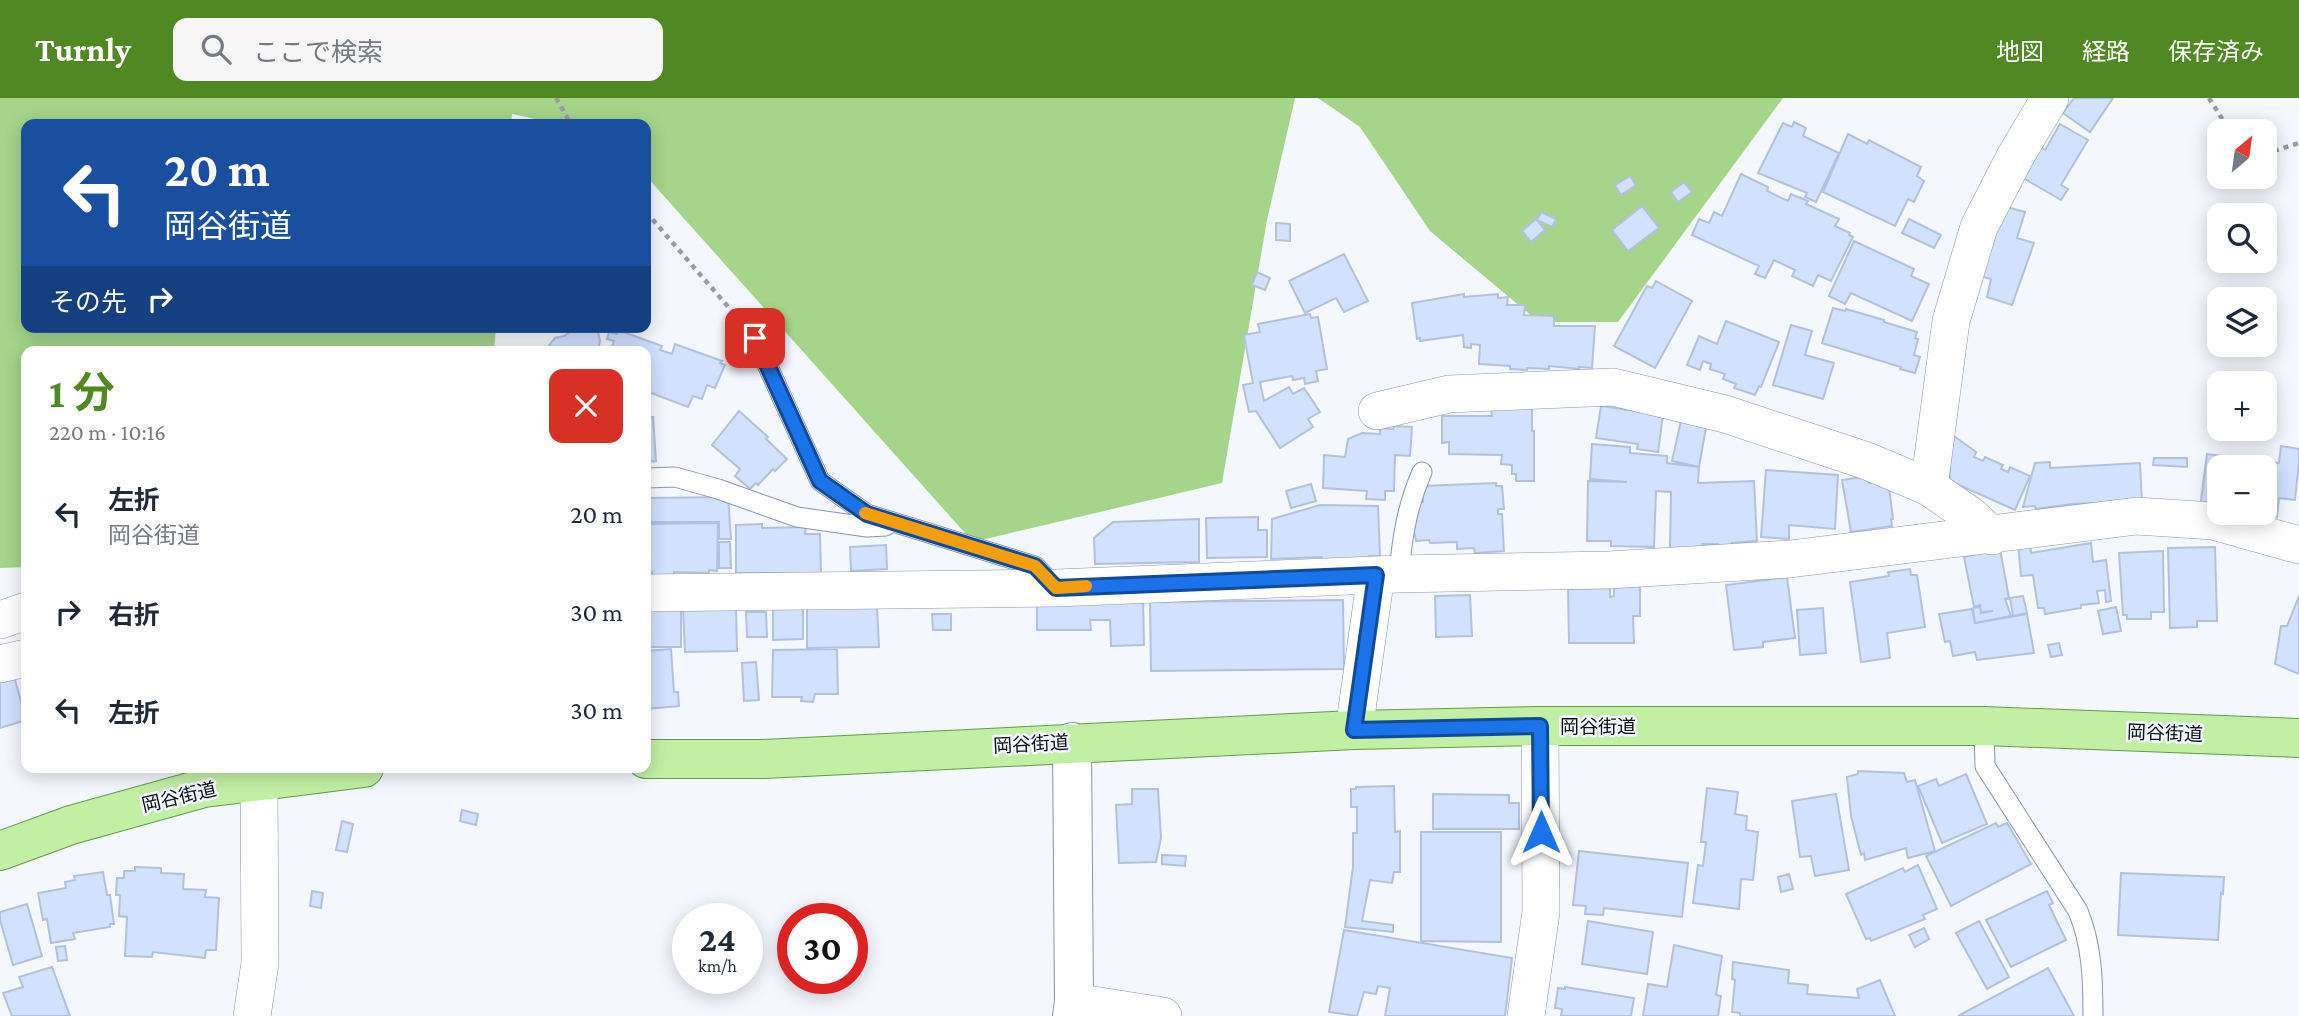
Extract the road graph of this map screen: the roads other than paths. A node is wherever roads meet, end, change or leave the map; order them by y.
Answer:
1 (2050, 98) edge
2 (755, 338) road end
3 (1377, 411) dead end
4 (1422, 472) dead end
5 (651, 478) edge
6 (1929, 487) junction
7 (906, 525) junction
8 (1992, 536) junction
9 (2299, 545) edge
10 (1387, 574) junction
11 (1056, 588) junction
12 (651, 593) edge
13 (21, 613) edge
14 (0, 620) edge
15 (21, 659) edge
16 (0, 664) edge
17 (1540, 726) junction
18 (1984, 726) junction
19 (1354, 730) junction
20 (2299, 738) edge
21 (1072, 742) junction
22 (651, 759) edge
23 (329, 773) edge
24 (203, 778) edge
25 (259, 783) junction
26 (0, 851) edge
27 (1073, 1009) edge
28 (252, 1016) edge
29 (1163, 1016) edge
30 (1525, 1016) edge
31 (2092, 1016) edge

1 - 6 street
2 - 7 lane
3 - 6 street
4 - 10 lane
5 - 7 lane
6 - 8 street
7 - 11 lane
8 - 9 street
8 - 10 street
10 - 11 street
10 - 19 street
11 - 12 street
13 - 14 street
15 - 16 street
17 - 18 main road, 岡谷街道
17 - 19 main road, 岡谷街道
17 - 30 street
18 - 20 main road, 岡谷街道
18 - 31 lane
19 - 21 main road, 岡谷街道
21 - 22 main road, 岡谷街道
21 - 27 street
23 - 25 main road, 岡谷街道
24 - 25 main road, 岡谷街道
24 - 26 main road, 岡谷街道
25 - 28 street
27 - 29 street

